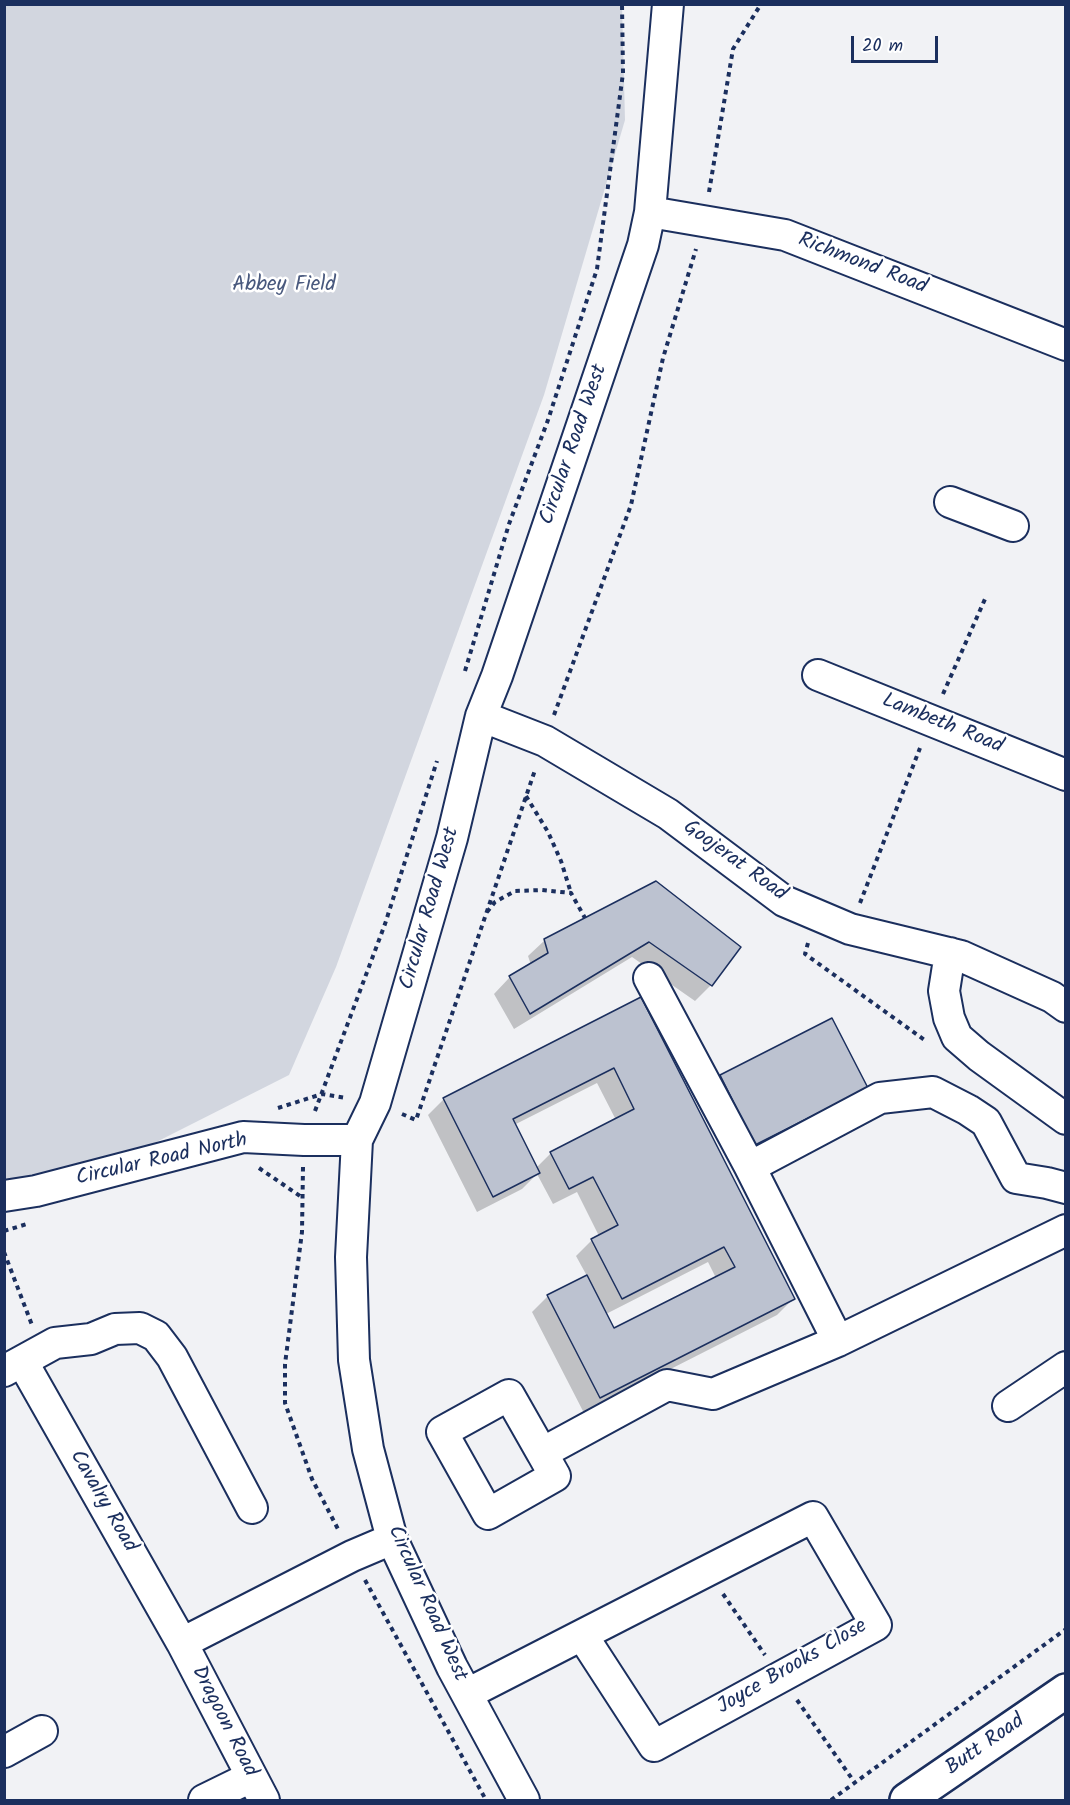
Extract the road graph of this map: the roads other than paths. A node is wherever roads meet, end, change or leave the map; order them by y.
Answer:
1 (668, 4) edge
2 (650, 213) junction
3 (1065, 345) edge
4 (950, 502) dead end
5 (1013, 526) dead end
6 (818, 675) dead end
7 (481, 716) junction
8 (1065, 775) edge
9 (950, 953) junction
10 (649, 978) dead end
11 (1065, 1007) edge
12 (1065, 1119) edge
13 (357, 1140) junction
14 (750, 1167) junction
15 (1065, 1188) edge
16 (4, 1196) edge
17 (1065, 1230) edge
18 (837, 1341) junction
19 (31, 1356) edge
20 (1065, 1367) edge
21 (1008, 1406) dead end
22 (542, 1453) dead end
23 (252, 1508) dead end
24 (392, 1539) junction
25 (582, 1635) junction
26 (182, 1643) junction
27 (1065, 1691) edge
28 (467, 1694) junction
29 (42, 1731) dead end
30 (4, 1752) edge
31 (257, 1789) edge
32 (204, 1800) edge
33 (524, 1800) edge
34 (908, 1800) edge

1 - 2 street, Circular Road West
2 - 3 street, Richmond Road
2 - 7 street, Circular Road West
4 - 5 street
6 - 8 street, Lambeth Road
7 - 9 street, Goojerat Road
7 - 13 street, Circular Road West
9 - 11 street, Goojerat Road
9 - 12 street
10 - 14 street
13 - 16 street, Circular Road North
13 - 24 street, Circular Road West
14 - 15 street
14 - 18 street
17 - 18 street
18 - 22 street
19 - 23 street
19 - 26 street, Cavalry Road
20 - 21 street
24 - 26 street
24 - 28 street, Circular Road West
25 - 25 street, Joyce Brooks Close
25 - 28 street, Joyce Brooks Close
26 - 31 street, Dragoon Road
27 - 34 main road, Butt Road
28 - 33 street, Circular Road West
29 - 30 street
31 - 32 street

